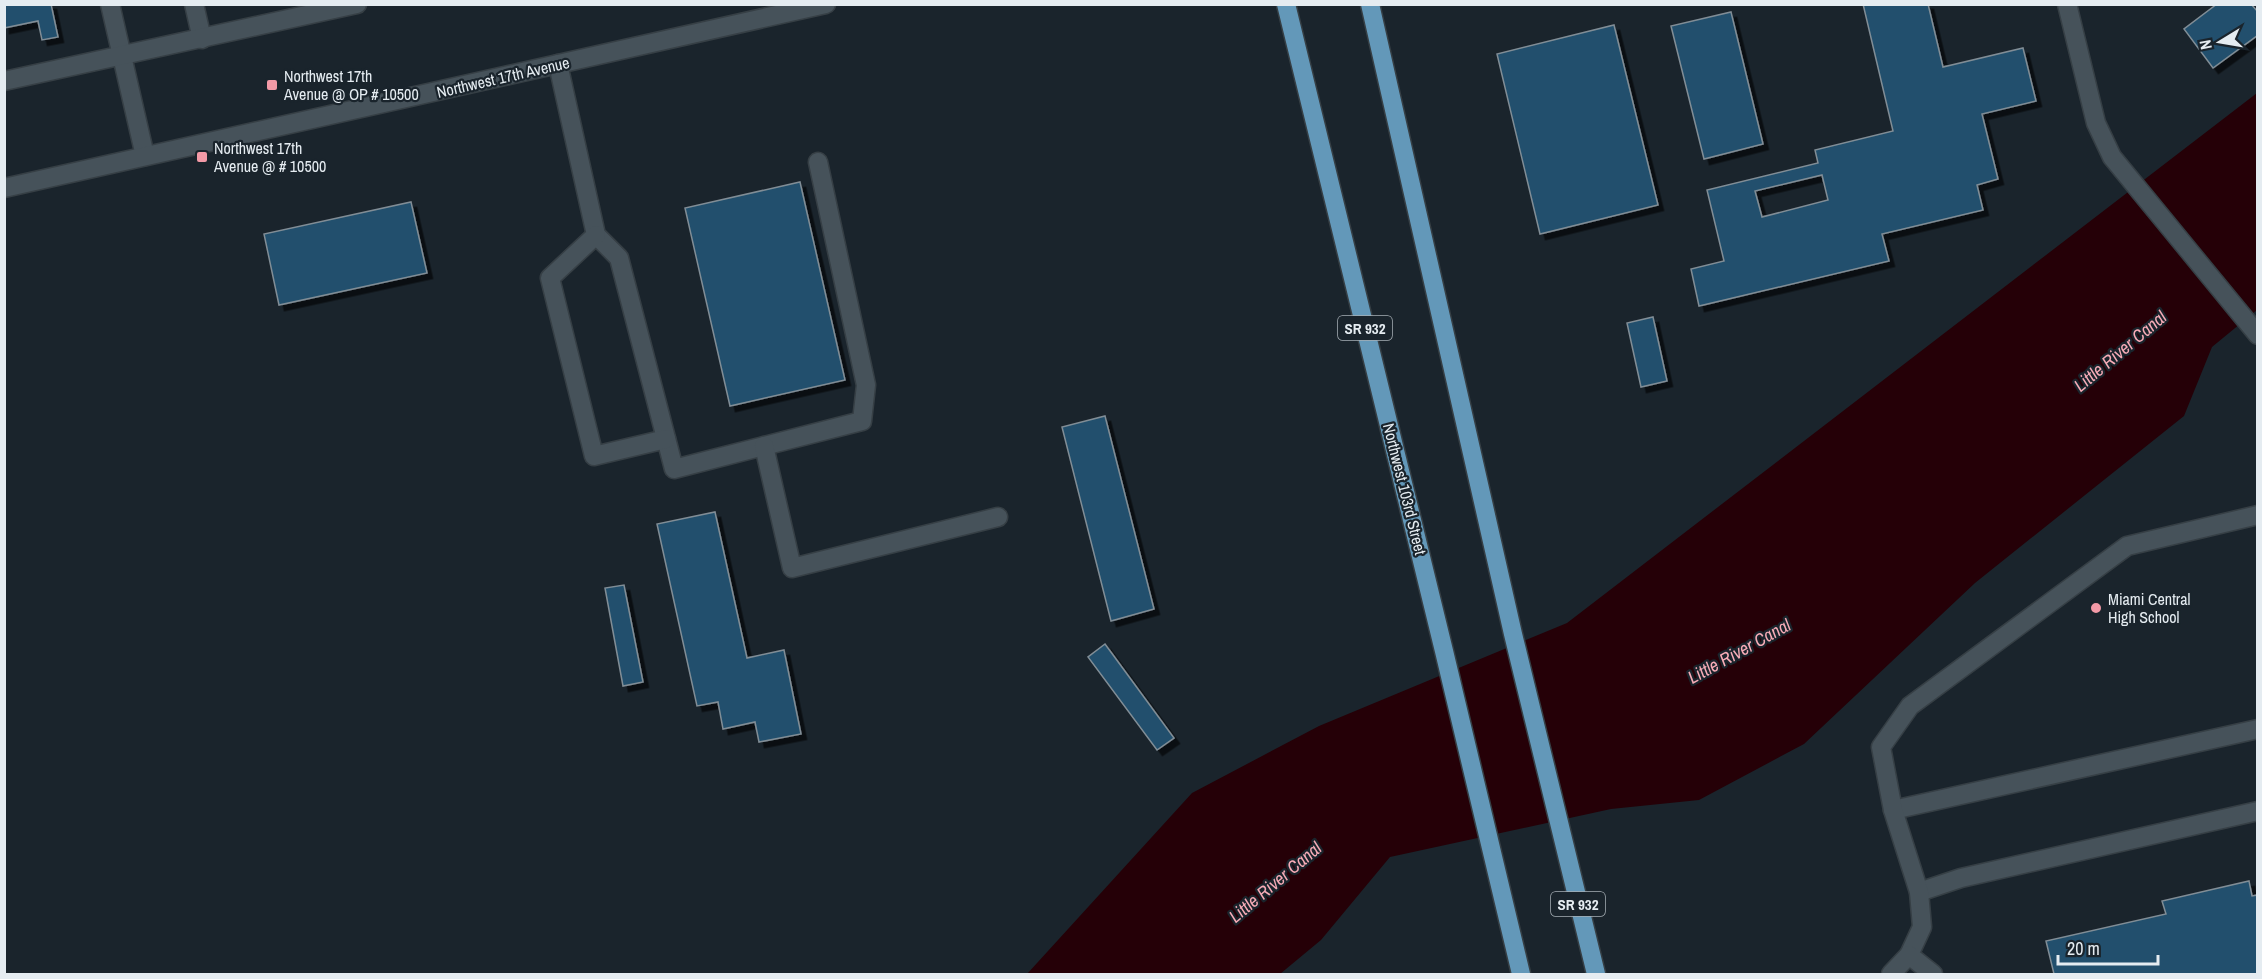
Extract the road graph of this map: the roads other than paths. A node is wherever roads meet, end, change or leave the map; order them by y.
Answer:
1 (110, 4) edge
2 (194, 4) edge
3 (357, 4) edge
4 (826, 4) edge
5 (1286, 4) edge
6 (1370, 4) edge
7 (2067, 4) edge
8 (202, 39) junction
9 (121, 56) junction
10 (558, 64) junction
11 (4, 81) edge
12 (145, 156) junction
13 (818, 162) dead end
14 (4, 188) edge
15 (596, 235) junction
16 (2258, 335) edge
17 (666, 439) junction
18 (764, 446) junction
19 (2258, 514) edge
20 (998, 517) dead end
21 (2258, 729) edge
22 (1893, 810) junction
23 (2258, 811) edge
24 (1919, 892) junction
25 (1909, 955) junction
26 (1521, 975) edge
27 (1596, 975) edge
28 (1891, 975) edge
29 (1933, 975) edge

1 - 9 main road
2 - 8 main road
3 - 8 main road
4 - 10 main road, Northwest 17th Avenue
5 - 26 main road, Northwest 103rd Street / SR 932
6 - 27 main road, SR 932
7 - 16 main road
8 - 9 main road
9 - 11 main road
9 - 12 main road
10 - 12 main road, Northwest 17th Avenue
10 - 15 main road
12 - 14 main road, Northwest 17th Avenue
13 - 18 main road
15 - 17 main road
15 - 17 main road
17 - 18 main road
18 - 20 main road
19 - 22 main road
21 - 22 main road
22 - 24 main road
23 - 24 main road
24 - 25 main road
25 - 28 main road
25 - 29 main road

